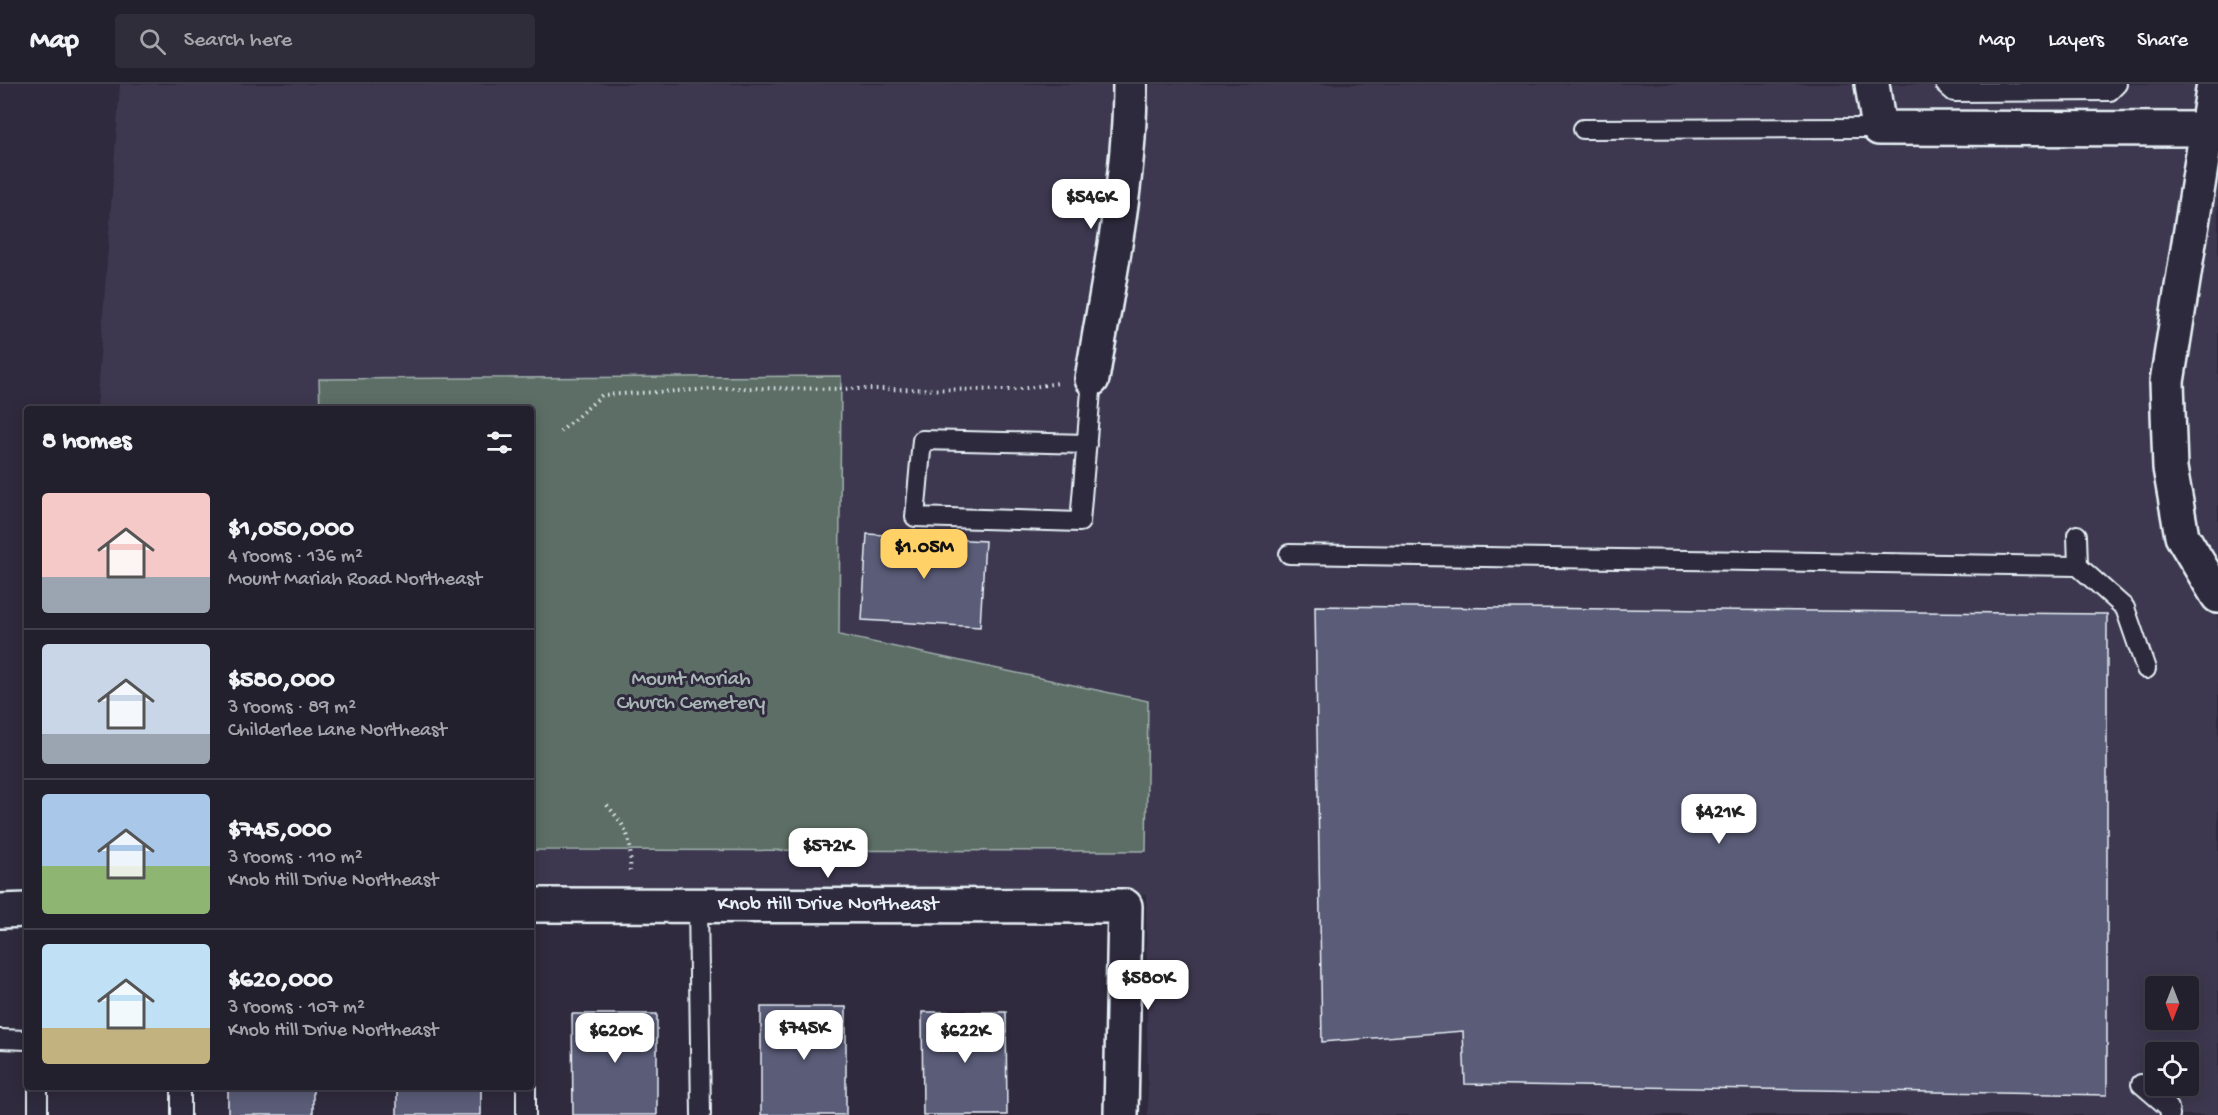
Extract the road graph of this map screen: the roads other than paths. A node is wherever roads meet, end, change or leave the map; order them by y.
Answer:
1 (1131, 84) edge
2 (1872, 84) edge
3 (1945, 84) edge
4 (2117, 84) edge
5 (2214, 84) edge
6 (2212, 123) edge
7 (1879, 128) junction
8 (1583, 129) dead end
9 (1092, 379) joint
10 (1087, 444) junction
11 (2077, 535) dead end
12 (1289, 554) dead end
13 (2078, 566) junction
14 (2218, 596) edge
15 (2146, 669) dead end
16 (698, 904) junction
17 (534, 905) edge
18 (24, 910) edge
19 (0, 911) edge
20 (0, 1039) edge
21 (24, 1040) edge
22 (2141, 1084) dead end
23 (38, 1090) edge
24 (181, 1090) edge
25 (526, 1090) edge
26 (38, 1115) edge
27 (182, 1115) edge
28 (526, 1115) edge
29 (701, 1115) edge
30 (1121, 1115) edge
31 (2170, 1115) edge

1 - 9 street
2 - 7 street
3 - 4 lane
5 - 6 street
6 - 7 street
6 - 14 street
7 - 8 lane
9 - 10 lane
10 - 10 lane
11 - 13 lane
12 - 13 lane
13 - 15 lane
16 - 17 street, Knob Hill Drive Northeast
16 - 29 lane
16 - 30 street, Knob Hill Drive Northeast
18 - 19 street
20 - 21 lane
22 - 31 lane
23 - 26 lane
24 - 27 lane
25 - 28 lane

